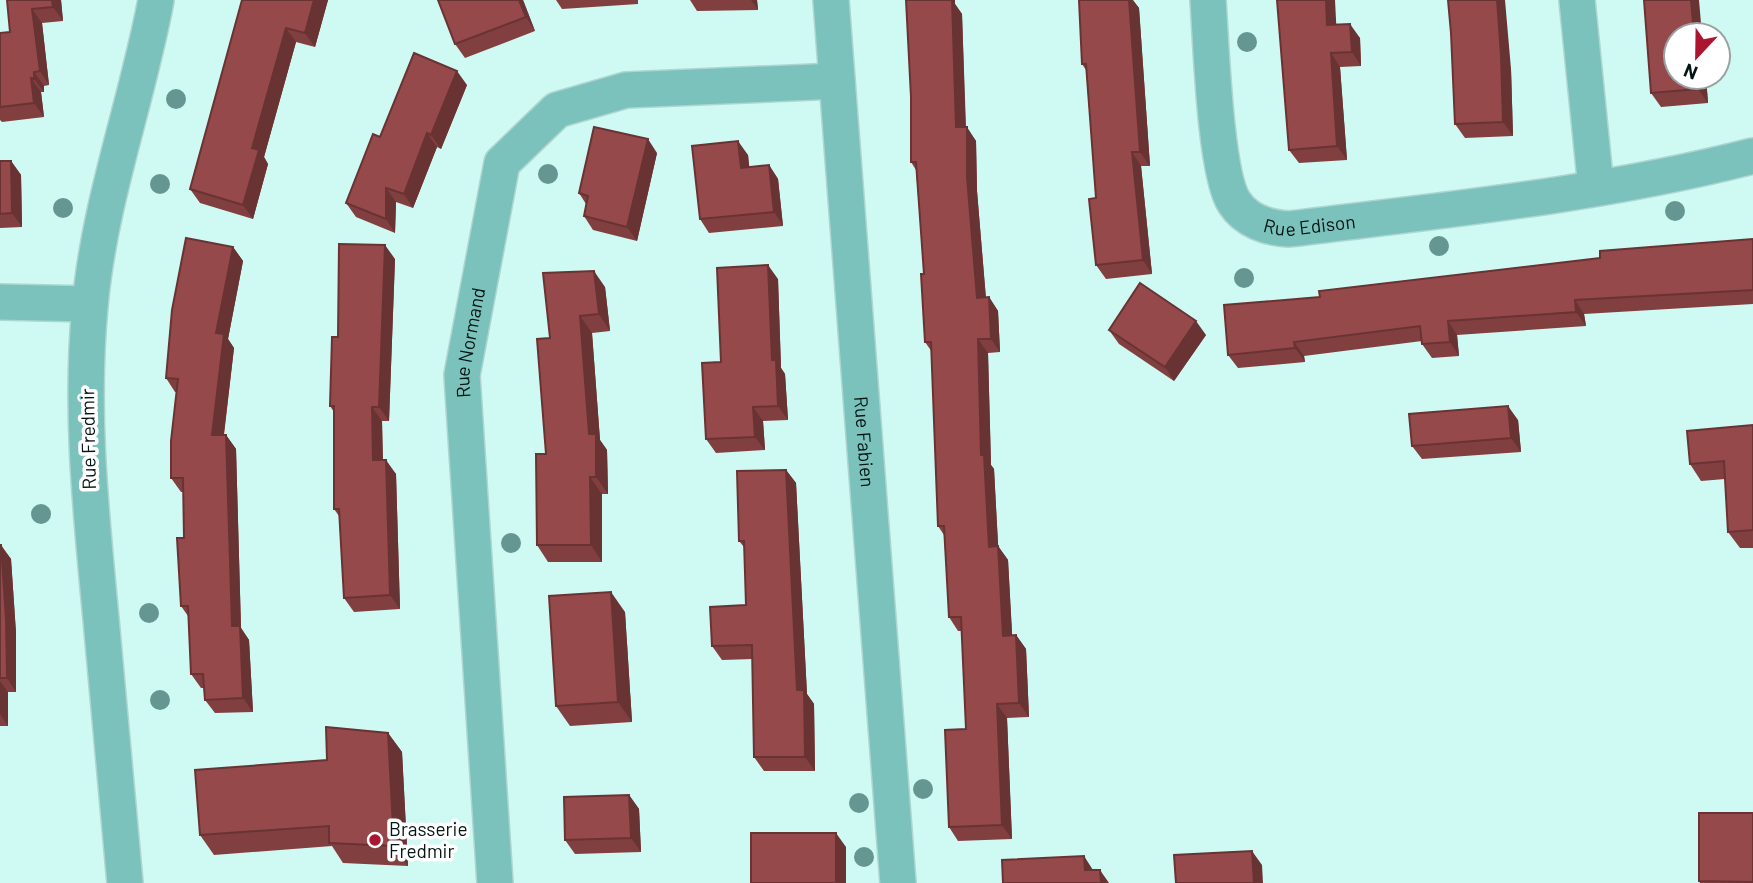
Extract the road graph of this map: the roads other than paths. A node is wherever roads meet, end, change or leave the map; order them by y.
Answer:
1 (156, 0) edge
2 (831, 0) edge
3 (1208, 0) edge
4 (1577, 0) edge
5 (836, 80) junction
6 (1753, 156) edge
7 (1597, 188) junction
8 (0, 302) edge
9 (90, 304) junction
10 (125, 883) edge
11 (495, 883) edge
12 (898, 883) edge

1 - 9 street, Rue Fredmir
2 - 5 street, Rue Fabien
3 - 7 street, Rue Edison
4 - 7 street
5 - 11 street, Rue Normand
5 - 12 street, Rue Fabien
6 - 7 street, Rue Edison
8 - 9 street
9 - 10 street, Rue Fredmir

